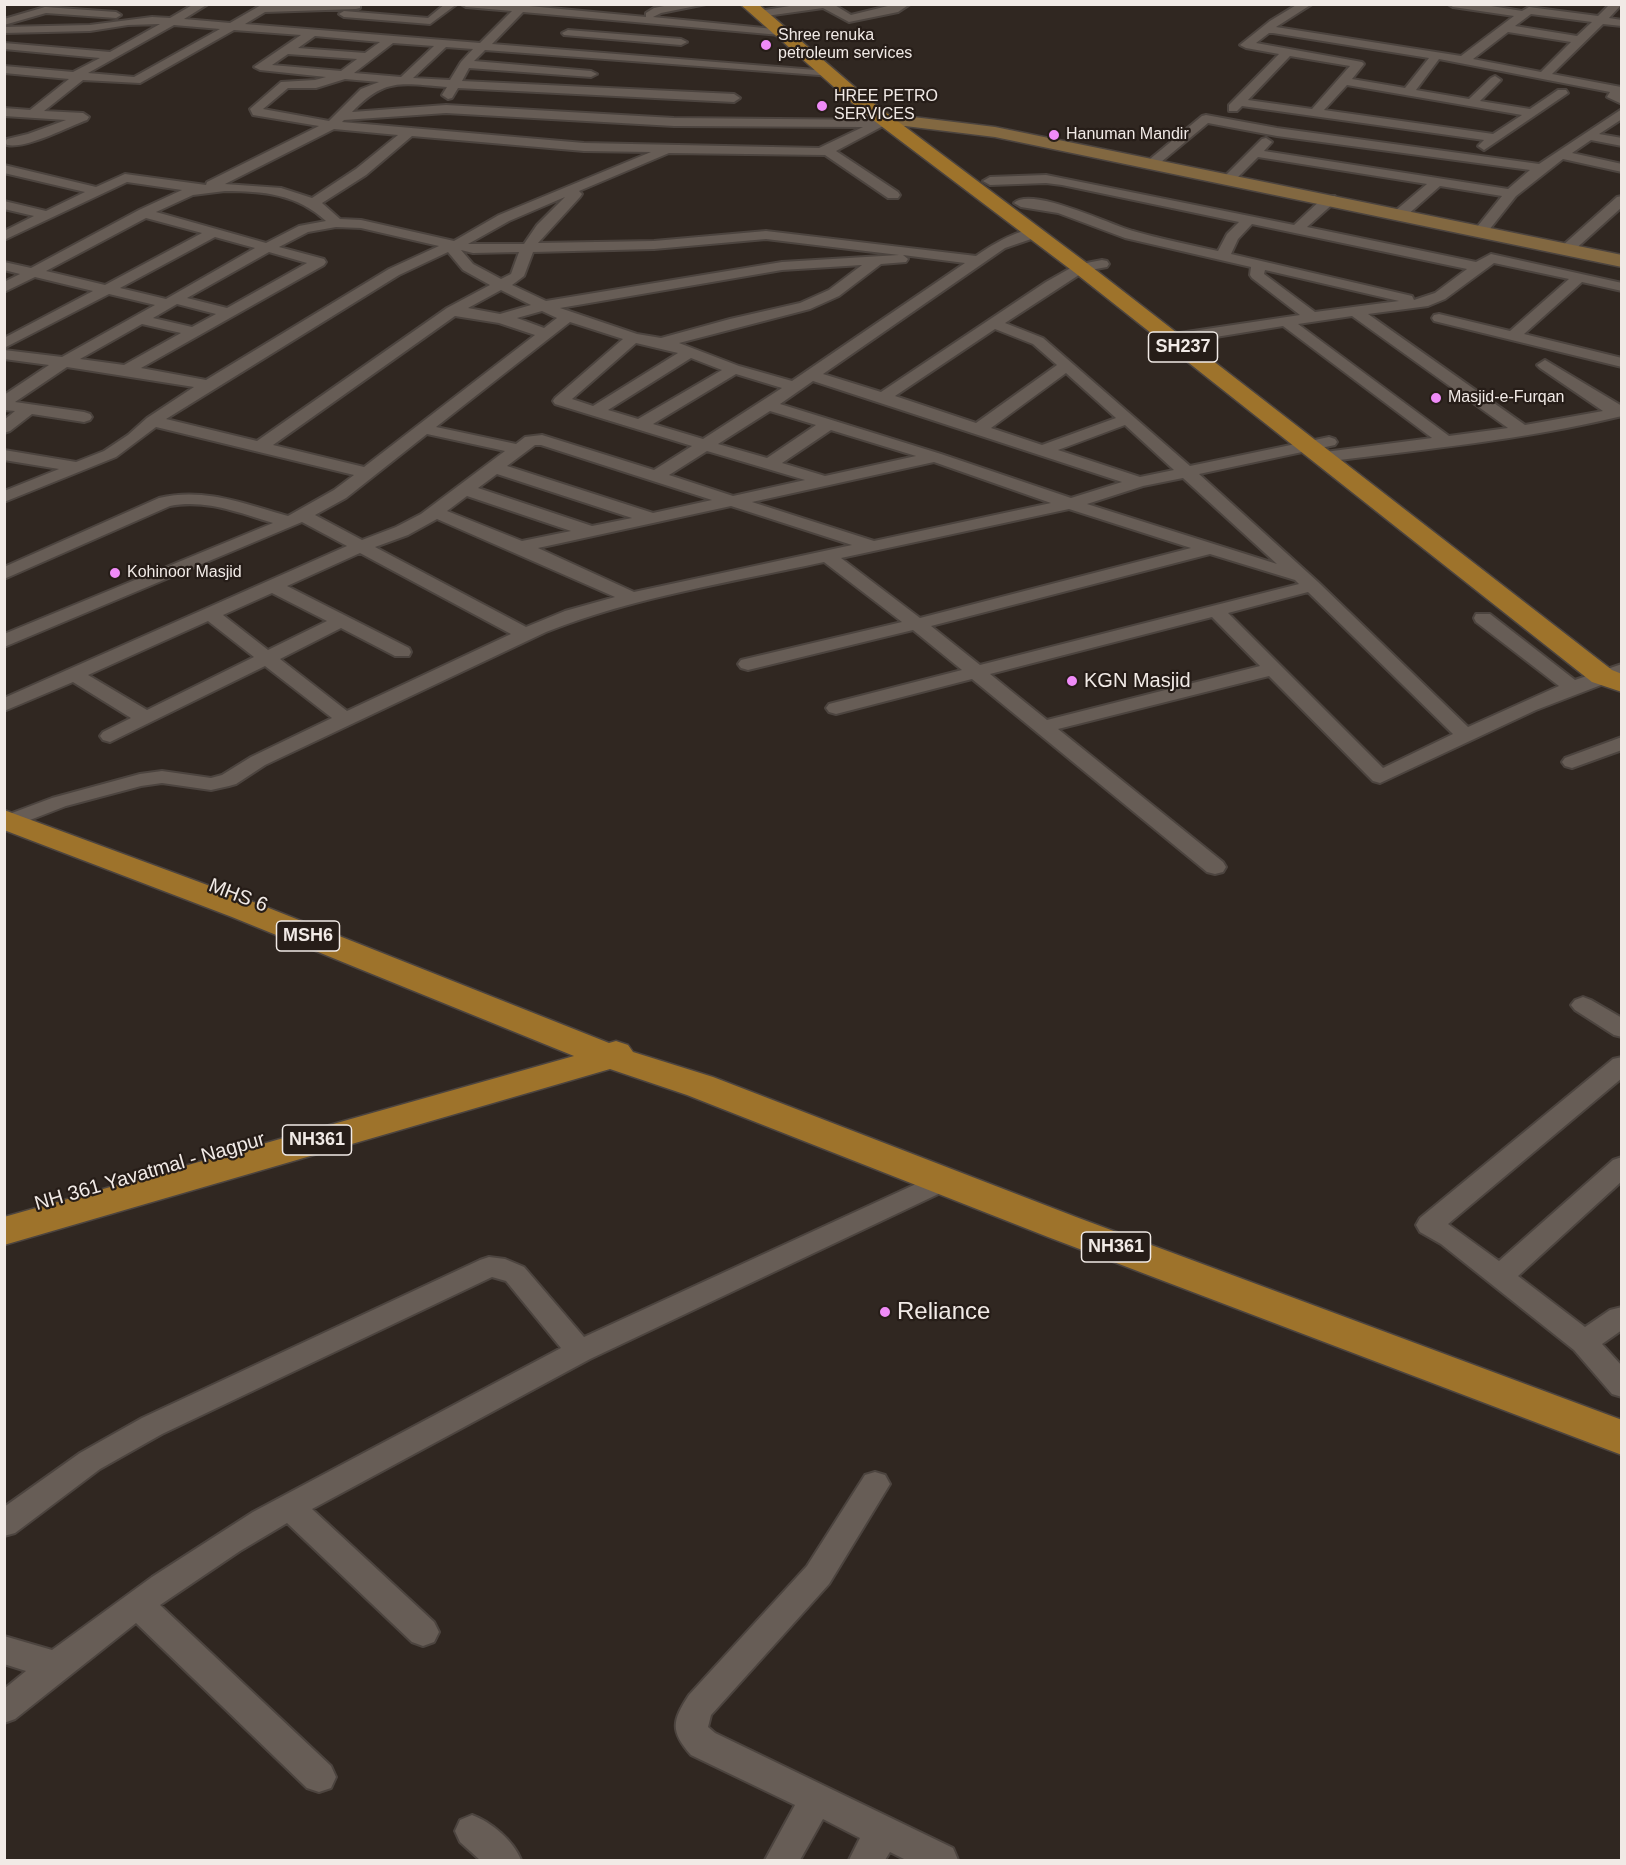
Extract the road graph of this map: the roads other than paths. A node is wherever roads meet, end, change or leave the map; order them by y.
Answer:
1 (452, 4) edge
2 (466, 4) edge
3 (701, 4) edge
4 (821, 4) edge
5 (905, 4) edge
6 (1307, 4) edge
7 (1453, 4) edge
8 (1557, 4) edge
9 (177, 5) edge
10 (357, 5) edge
11 (827, 5) edge
12 (1619, 5) edge
13 (200, 6) edge
14 (268, 7) edge
15 (512, 7) edge
16 (1489, 7) edge
17 (652, 8) edge
18 (764, 13) edge
19 (1546, 13) junction
20 (344, 14) junction
21 (1523, 14) junction
22 (586, 15) junction
23 (623, 18) junction
24 (645, 20) junction
25 (174, 21) junction
26 (1599, 21) junction
27 (1622, 23) edge
28 (696, 24) junction
29 (7, 27) edge
30 (234, 27) junction
31 (90, 28) junction
32 (1506, 28) junction
33 (160, 30) junction
34 (1268, 30) junction
35 (568, 33) junction
36 (313, 34) junction
37 (594, 34) junction
38 (218, 35) junction
39 (621, 36) junction
40 (639, 38) junction
41 (389, 40) junction
42 (1579, 40) junction
43 (681, 42) junction
44 (443, 44) junction
45 (4, 46) edge
46 (1373, 46) junction
47 (483, 47) junction
48 (52, 50) junction
49 (285, 50) junction
50 (548, 52) junction
51 (1286, 53) junction
52 (1437, 55) junction
53 (113, 56) junction
54 (368, 57) junction
55 (606, 57) junction
56 (621, 58) junction
57 (1464, 60) junction
58 (465, 64) junction
59 (700, 64) junction
60 (1358, 64) junction
61 (4, 69) edge
62 (668, 70) junction
63 (23, 71) junction
64 (591, 74) junction
65 (828, 74) junction
66 (344, 75) junction
67 (1544, 75) junction
68 (76, 76) junction
69 (4, 77) edge
70 (400, 80) junction
71 (1495, 80) dead end
72 (1346, 81) junction
73 (453, 84) junction
74 (1409, 91) junction
75 (575, 92) junction
76 (1620, 92) edge
77 (1562, 93) dead end
78 (652, 95) junction
79 (1240, 102) junction
80 (1472, 102) junction
81 (446, 109) junction
82 (4, 112) edge
83 (1316, 112) junction
84 (34, 113) junction
85 (1532, 113) junction
86 (1621, 115) edge
87 (336, 121) junction
88 (891, 122) junction
89 (1219, 122) junction
90 (409, 132) junction
91 (1277, 132) junction
92 (586, 133) junction
93 (465, 135) junction
94 (1591, 136) junction
95 (1495, 138) junction
96 (1622, 142) edge
97 (7, 143) edge
98 (668, 149) junction
99 (827, 151) junction
100 (1255, 153) junction
101 (1560, 154) junction
102 (1468, 157) junction
103 (1150, 164) junction
104 (1541, 168) junction
105 (1622, 168) edge
106 (4, 169) edge
107 (1228, 178) junction
108 (990, 181) junction
109 (1438, 181) junction
110 (582, 187) junction
111 (202, 188) junction
112 (96, 191) junction
113 (1511, 194) junction
114 (893, 195) dead end
115 (1330, 199) junction
116 (313, 203) junction
117 (1021, 203) junction
118 (4, 205) edge
119 (1619, 205) edge
120 (144, 213) junction
121 (1400, 214) junction
122 (46, 215) junction
123 (1248, 219) junction
124 (336, 223) junction
125 (1297, 229) junction
126 (1479, 232) junction
127 (213, 233) junction
128 (1035, 233) junction
129 (4, 236) edge
130 (453, 245) junction
131 (266, 248) junction
132 (527, 249) junction
133 (1566, 250) junction
134 (935, 255) junction
135 (1223, 256) junction
136 (978, 260) junction
137 (1622, 261) edge
138 (876, 262) junction
139 (1259, 265) junction
140 (4, 266) edge
141 (1091, 266) junction
142 (1478, 267) junction
143 (33, 273) junction
144 (1580, 277) junction
145 (501, 285) junction
146 (1622, 287) edge
147 (4, 288) edge
148 (105, 289) junction
149 (170, 301) junction
150 (1423, 303) junction
151 (542, 306) junction
152 (452, 311) junction
153 (1355, 311) junction
154 (230, 313) junction
155 (567, 317) junction
156 (1312, 317) junction
157 (139, 318) junction
158 (504, 318) junction
159 (1439, 318) dead end
160 (1285, 321) junction
161 (996, 324) junction
162 (196, 332) junction
163 (546, 334) junction
164 (1513, 336) junction
165 (1183, 337) junction
166 (633, 338) junction
167 (661, 343) junction
168 (1622, 343) edge
169 (4, 344) edge
170 (690, 352) junction
171 (4, 354) edge
172 (1606, 359) junction
173 (62, 363) junction
174 (1622, 363) edge
175 (1545, 365) dead end
176 (1066, 366) junction
177 (734, 369) junction
178 (126, 370) junction
179 (811, 375) junction
180 (208, 385) junction
181 (794, 387) junction
182 (883, 397) junction
183 (4, 404) edge
184 (768, 405) junction
185 (28, 409) junction
186 (594, 411) junction
187 (1619, 412) edge
188 (84, 417) dead end
189 (1127, 419) junction
190 (153, 421) junction
191 (829, 424) junction
192 (640, 425) junction
193 (4, 428) edge
194 (424, 429) junction
195 (977, 430) junction
196 (1522, 430) junction
197 (1446, 441) junction
198 (706, 445) junction
199 (260, 447) junction
200 (518, 449) junction
201 (1327, 450) junction
202 (1041, 451) junction
203 (4, 455) edge
204 (934, 457) junction
205 (770, 464) junction
206 (80, 467) junction
207 (493, 467) junction
208 (1187, 472) junction
209 (367, 473) junction
210 (658, 475) junction
211 (825, 481) junction
212 (1139, 482) junction
213 (464, 489) junction
214 (4, 497) edge
215 (734, 501) junction
216 (1069, 504) junction
217 (435, 512) junction
218 (296, 519) junction
219 (652, 519) junction
220 (591, 532) junction
221 (873, 546) junction
222 (360, 547) junction
223 (520, 547) junction
224 (1211, 549) junction
225 (827, 556) junction
226 (4, 574) edge
227 (1307, 582) junction
228 (272, 586) junction
229 (632, 598) junction
230 (1216, 611) junction
231 (209, 613) junction
232 (1483, 618) dead end
233 (340, 621) junction
234 (917, 624) junction
235 (526, 635) junction
236 (4, 641) edge
237 (402, 652) dead end
238 (266, 658) junction
239 (748, 664) dead end
240 (1622, 665) edge
241 (1273, 669) junction
242 (974, 671) junction
243 (72, 673) junction
244 (1615, 677) edge
245 (1573, 688) junction
246 (4, 705) edge
247 (836, 708) dead end
248 (146, 718) junction
249 (345, 719) junction
250 (1042, 727) junction
251 (110, 736) dead end
252 (1466, 736) junction
253 (1622, 743) edge
254 (1572, 762) dead end
255 (12, 815) edge
256 (1215, 867) dead end
257 (1583, 1005) dead end
258 (1622, 1029) edge
259 (607, 1046) junction
260 (1622, 1065) edge
261 (1622, 1166) edge
262 (942, 1180) junction
263 (4, 1215) edge
264 (4, 1231) edge
265 (1500, 1276) junction
266 (1622, 1318) edge
267 (1584, 1342) junction
268 (580, 1351) junction
269 (1622, 1386) edge
270 (1622, 1420) edge
271 (1622, 1438) edge
272 (875, 1484) dead end
273 (290, 1507) junction
274 (4, 1524) edge
275 (139, 1605) junction
276 (423, 1632) dead end
277 (4, 1650) edge
278 (57, 1666) junction
279 (4, 1710) edge
280 (319, 1778) dead end
281 (816, 1800) junction
282 (472, 1831) dead end
283 (874, 1846) edge
284 (504, 1860) edge
285 (783, 1860) edge
286 (941, 1860) edge

1 - 20 street
2 - 15 street
3 - 17 street
4 - 11 street
5 - 11 street
6 - 34 street
7 - 16 street
8 - 19 street
9 - 13 street
10 - 14 street
10 - 20 street
11 - 18 street
12 - 26 street
13 - 25 street
14 - 30 street
15 - 22 street
15 - 47 street
16 - 21 street
17 - 24 street
18 - 28 street
18 - 65 main road, SH237
18 - 88 main road, SH237
19 - 21 street
19 - 26 street
20 - 36 street
21 - 32 street
22 - 23 street
22 - 35 street
23 - 24 street
23 - 37 street
24 - 28 street
24 - 39 street
25 - 30 street
25 - 31 street
25 - 33 street
26 - 27 street
26 - 42 street
28 - 43 street
29 - 31 street
29 - 31 street
30 - 36 street
30 - 38 street
31 - 48 street
32 - 42 street
32 - 57 street
33 - 38 street
33 - 53 street
34 - 46 street
34 - 51 street
35 - 37 street
35 - 50 street
36 - 41 street
36 - 49 street
37 - 39 street
38 - 68 street
39 - 40 street
40 - 43 street
40 - 56 street
41 - 44 street
41 - 54 street
42 - 67 street
43 - 62 street
44 - 47 street
44 - 70 street
45 - 48 street
46 - 52 street
46 - 60 street
47 - 50 street
47 - 58 street
48 - 53 street
49 - 54 street
49 - 66 street
50 - 55 street
51 - 60 street
51 - 79 street
52 - 57 street
52 - 74 street
53 - 68 street
54 - 66 street
55 - 56 street
55 - 64 street
56 - 62 street
57 - 67 street
58 - 64 street
58 - 73 street
59 - 62 street
59 - 65 street
59 - 78 street
60 - 72 street
61 - 63 street
62 - 78 street
63 - 68 street
63 - 69 street
64 - 75 street
65 - 88 main road, SH237
66 - 70 street
66 - 87 street
67 - 76 street
68 - 84 street
70 - 73 street
70 - 87 street
71 - 80 street
72 - 74 street
72 - 83 street
73 - 75 street
73 - 81 street
74 - 80 street
75 - 78 street
77 - 85 street
79 - 83 street
79 - 89 street
80 - 85 street
81 - 87 street
81 - 92 street
81 - 93 street
82 - 84 street
83 - 95 street
84 - 97 street
85 - 95 street
86 - 94 street
87 - 90 street
87 - 111 street
88 - 92 street
88 - 99 street
88 - 103 street
88 - 108 main road, SH237
88 - 128 main road, SH237
89 - 91 street
89 - 103 street
90 - 93 street
90 - 116 street
91 - 100 street
91 - 102 street
92 - 93 street
92 - 98 street
94 - 96 street
94 - 101 street
95 - 102 street
98 - 99 street
98 - 110 street
99 - 114 street
100 - 107 street
100 - 109 street
101 - 104 street
101 - 105 street
102 - 104 street
103 - 107 street
104 - 113 street
106 - 112 street
107 - 115 street
108 - 117 main road, SH237
108 - 123 street
109 - 113 street
109 - 121 street
110 - 130 street
110 - 132 street
111 - 112 street
111 - 116 street
111 - 120 street
112 - 122 street
113 - 126 street
115 - 121 street
115 - 125 street
116 - 124 street
117 - 135 street
117 - 141 main road, SH237
118 - 122 street
119 - 133 street
120 - 127 street
120 - 143 street
121 - 126 street
122 - 129 street
123 - 125 street
123 - 135 street
124 - 130 street
124 - 131 street
125 - 142 street
126 - 133 street
127 - 131 street
127 - 148 street
128 - 136 street
128 - 141 main road, SH237
130 - 132 street
130 - 145 street
130 - 180 street
131 - 149 street
131 - 154 street
132 - 134 street
132 - 145 street
133 - 137 street
134 - 136 street
134 - 138 street
135 - 139 street
136 - 179 street
138 - 151 street
138 - 167 street
139 - 150 street
139 - 156 street
140 - 143 street
141 - 161 street
141 - 165 main road, SH237
142 - 144 street
142 - 150 street
143 - 147 street
143 - 148 street
144 - 146 street
144 - 164 street
145 - 151 street
145 - 152 street
148 - 149 street
148 - 169 street
149 - 154 street
149 - 157 street
150 - 153 street
151 - 155 street
151 - 158 street
152 - 158 street
152 - 199 street
153 - 156 street
153 - 196 street
154 - 162 street
155 - 163 street
155 - 166 street
156 - 160 street
157 - 162 street
157 - 173 street
158 - 163 street
159 - 164 street
160 - 165 street
160 - 197 street
161 - 176 street
161 - 182 street
162 - 178 street
163 - 194 street
164 - 172 street
165 - 201 main road, SH237
166 - 167 street
166 - 186 street
167 - 170 street
168 - 172 street
170 - 177 street
170 - 186 street
171 - 173 street
172 - 174 street
173 - 178 street
173 - 183 street
175 - 187 street
176 - 189 street
176 - 195 street
177 - 181 street
177 - 192 street
178 - 180 street
179 - 181 street
179 - 182 street
180 - 190 street
181 - 184 street
182 - 195 street
183 - 185 street
184 - 191 street
184 - 198 street
185 - 188 street
185 - 193 street
186 - 192 street
187 - 196 street
189 - 202 street
189 - 208 street
190 - 199 street
190 - 206 street
191 - 204 street
191 - 205 street
192 - 198 street
194 - 200 street
194 - 209 street
195 - 202 street
196 - 197 street
197 - 201 street
198 - 205 street
198 - 210 street
199 - 209 street
200 - 207 street
200 - 210 street
201 - 208 street
201 - 240 main road, SH237
201 - 244 main road, SH237
202 - 212 street
203 - 206 street
204 - 211 street
204 - 216 street
205 - 211 street
206 - 214 street
207 - 213 street
207 - 219 street
208 - 212 street
208 - 227 street
209 - 218 street
210 - 215 street
211 - 215 street
212 - 216 street
213 - 217 street
213 - 220 street
215 - 219 street
215 - 221 street
216 - 221 street
216 - 224 street
217 - 222 street
217 - 223 street
218 - 222 street
218 - 226 street
218 - 236 street
219 - 220 street
220 - 223 street
221 - 225 street
222 - 228 street
222 - 235 street
223 - 229 street
224 - 227 street
224 - 234 street
225 - 229 street
225 - 234 street
227 - 230 street
227 - 252 street
228 - 231 street
228 - 233 street
229 - 235 street
230 - 241 street
230 - 242 street
231 - 238 street
231 - 243 street
232 - 245 street
233 - 237 street
233 - 238 street
234 - 239 street
234 - 242 street
235 - 249 street
238 - 248 street
238 - 249 street
241 - 250 street
241 - 252 street
242 - 247 street
242 - 250 street
243 - 246 street
243 - 248 street
244 - 245 street
245 - 252 street
248 - 251 street
249 - 255 street
250 - 256 street
253 - 254 street
255 - 259 main road, MSH6
257 - 258 street
259 - 262 main road, NH361
259 - 263 main road, NH 361 Yavatmal - Nagpur
259 - 264 main road, NH361
259 - 270 main road
260 - 265 street
261 - 265 street
262 - 268 street
262 - 271 main road, NH361
265 - 267 street
266 - 267 street
267 - 269 street
268 - 273 street
268 - 274 street
272 - 281 street
273 - 275 street
273 - 276 street
275 - 278 street
275 - 280 street
277 - 278 street
278 - 279 street
281 - 283 street
281 - 285 street
282 - 284 street
283 - 286 street

